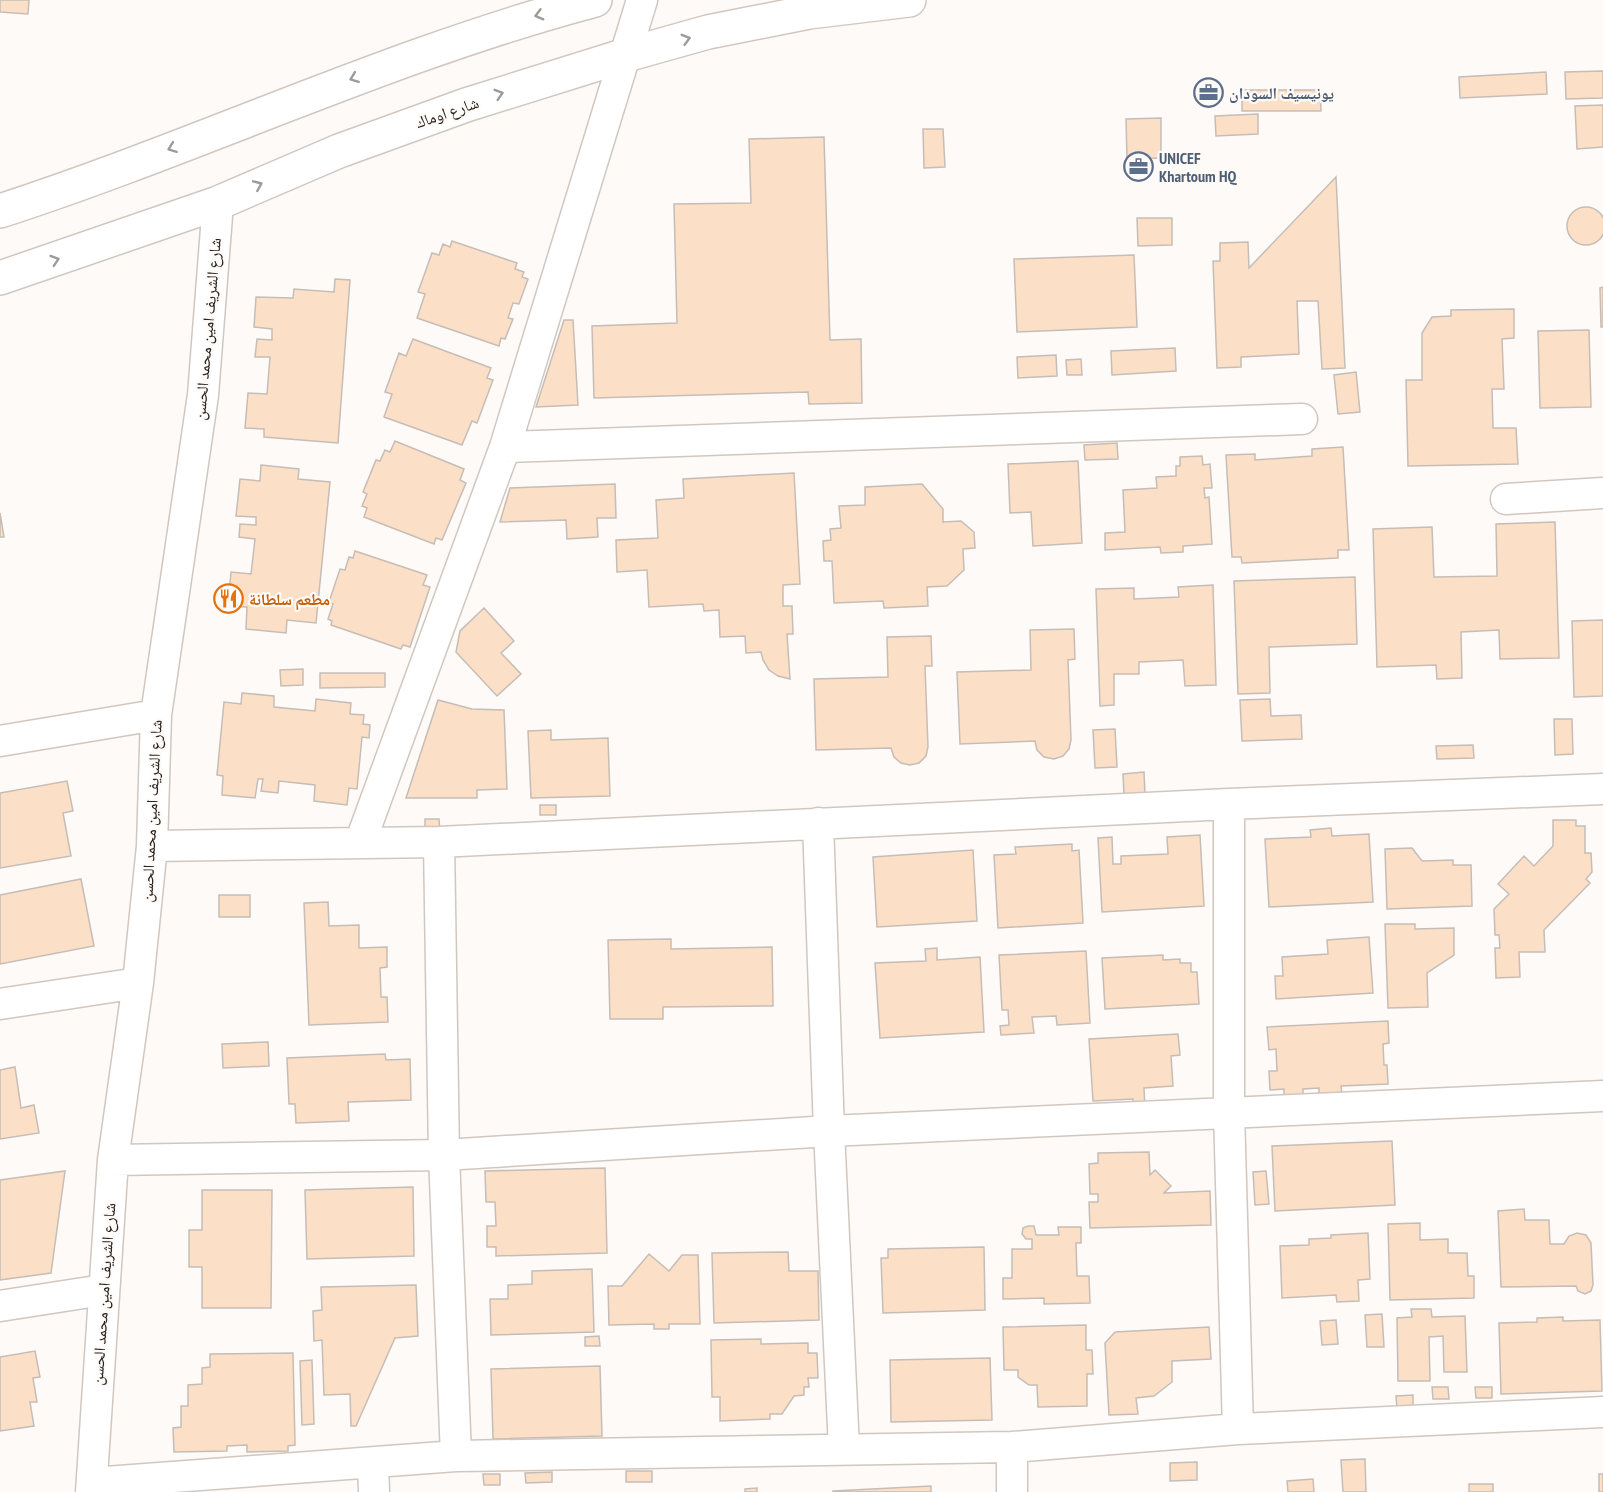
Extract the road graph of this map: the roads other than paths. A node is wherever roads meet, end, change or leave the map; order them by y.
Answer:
1 (595, 0) edge
2 (642, 0) edge
3 (909, 0) edge
4 (626, 56) junction
5 (218, 203) junction
6 (0, 211) edge
7 (0, 278) edge
8 (1302, 419) dead end
9 (505, 447) junction
10 (1603, 493) edge
11 (1506, 499) dead end
12 (156, 715) junction
13 (0, 741) edge
14 (1603, 789) edge
15 (1229, 804) junction
16 (818, 823) junction
17 (439, 842) junction
18 (360, 843) junction
19 (152, 846) junction
20 (138, 983) junction
21 (0, 1004) edge
22 (1603, 1095) edge
23 (1229, 1112) junction
24 (829, 1131) junction
25 (444, 1155) junction
26 (113, 1160) junction
27 (103, 1290) junction
28 (0, 1306) edge
29 (1603, 1412) edge
30 (1238, 1429) junction
31 (1012, 1447) junction
32 (844, 1449) junction
33 (456, 1456) junction
34 (374, 1478) edge
35 (91, 1487) edge
36 (1012, 1492) edge

1 -> 6 main road
2 - 4 street
4 -> 3 main road, شارع اوماك
5 -> 4 main road, شارع اوماك
4 - 9 street
7 -> 5 main road, شارع اوماك
5 - 12 street, شارع الشريف امين محمد الحسن
8 - 9 street
9 - 18 street
10 - 11 street
12 - 13 street
12 - 19 street, شارع الشريف امين محمد الحسن
14 - 15 street
15 - 16 street
15 - 23 street
16 - 17 street
16 - 24 street
17 - 18 street
17 - 25 street
18 - 19 street
19 - 20 street, شارع الشريف امين محمد الحسن
20 - 21 street
20 - 26 street, شارع الشريف امين محمد الحسن
22 - 23 street
23 - 24 street
23 - 30 street
24 - 25 street
24 - 32 street
25 - 26 street
25 - 33 street
26 - 27 street, شارع الشريف امين محمد الحسن
27 - 28 street
27 - 35 street, شارع الشريف امين محمد الحسن
29 - 30 street
30 - 31 street
31 - 32 street
31 - 36 street
32 - 33 street
33 - 34 street
34 - 35 street

